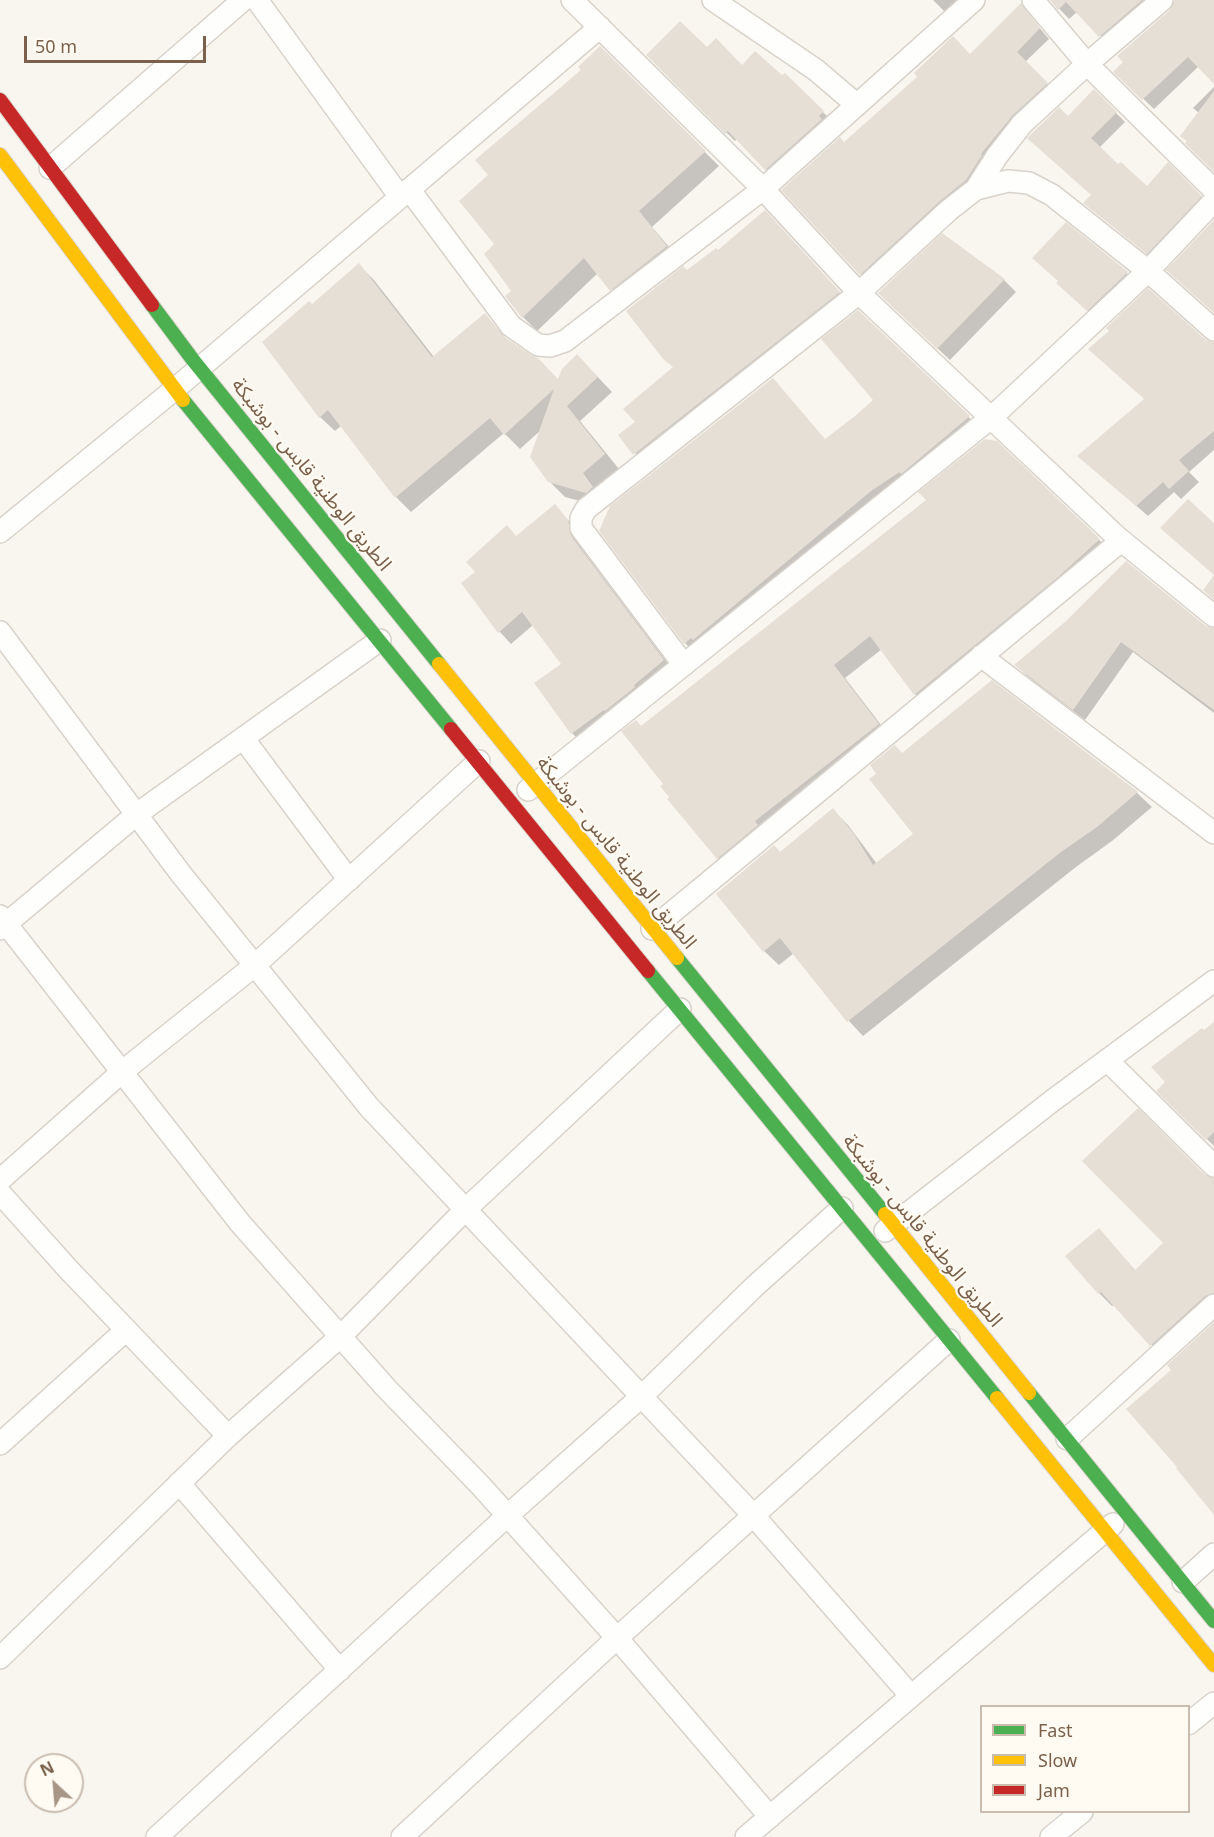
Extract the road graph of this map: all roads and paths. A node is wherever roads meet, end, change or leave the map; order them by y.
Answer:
1 (243, 0) edge
2 (257, 0) edge
3 (572, 0) edge
4 (713, 0) edge
5 (974, 0) edge
6 (1032, 0) edge
7 (1162, 0) edge
8 (600, 27) junction
9 (1087, 64) junction
10 (0, 100) edge
11 (857, 105) junction
12 (0, 155) edge
13 (50, 168) junction
14 (763, 189) junction
15 (976, 189) junction
16 (1214, 190) edge
17 (404, 193) junction
18 (1214, 201) edge
19 (1148, 271) junction
20 (859, 293) junction
21 (1214, 330) edge
22 (200, 368) junction
23 (175, 389) junction
24 (992, 417) junction
25 (0, 532) edge
26 (1121, 541) junction
27 (1214, 616) edge
28 (0, 632) edge
29 (380, 640) junction
30 (981, 656) junction
31 (684, 664) junction
32 (243, 738) junction
33 (479, 761) junction
34 (535, 784) junction
35 (512, 803) junction
36 (137, 814) junction
37 (1214, 833) edge
38 (349, 880) junction
39 (2, 923) edge
40 (652, 929) junction
41 (254, 966) junction
42 (1214, 981) edge
43 (680, 1009) junction
44 (1107, 1060) junction
45 (123, 1071) junction
46 (1214, 1166) edge
47 (0, 1180) edge
48 (0, 1193) edge
49 (842, 1208) junction
50 (466, 1209) junction
51 (892, 1225) junction
52 (870, 1243) junction
53 (1214, 1305) edge
54 (126, 1330) junction
55 (340, 1336) junction
56 (949, 1340) junction
57 (642, 1396) junction
58 (228, 1436) junction
59 (1067, 1439) junction
60 (0, 1444) edge
61 (179, 1484) junction
62 (1127, 1513) junction
63 (753, 1515) junction
64 (507, 1516) junction
65 (1105, 1531) junction
66 (1214, 1554) edge
67 (1183, 1582) junction
68 (1214, 1621) edge
69 (617, 1638) junction
70 (0, 1658) edge
71 (1214, 1665) edge
72 (340, 1670) junction
73 (911, 1696) junction
74 (1214, 1703) edge
75 (1190, 1722) edge
76 (1081, 1813) edge
77 (770, 1817) junction
78 (157, 1837) edge
79 (402, 1837) edge
80 (746, 1837) edge
81 (1051, 1837) edge

1 - 13 street
2 - 17 street
3 - 8 street
4 - 11 street
5 - 11 street
6 - 9 street
7 - 9 street
8 - 14 street
8 - 17 street
9 - 15 street
9 - 16 street
10 - 13 main road, الطريق الوطنية قابس - بوشبكة
11 - 14 street
12 - 23 main road
13 - 22 main road, الطريق الوطنية قابس - بوشبكة
14 - 17 street
14 - 20 street
15 - 19 street
15 - 20 street
17 - 22 street
18 - 19 street
19 - 21 street
19 - 24 street
20 - 24 street
20 - 31 street
22 - 23 street
22 - 34 main road, الطريق الوطنية قابس - بوشبكة
23 - 25 street
23 - 29 main road
24 - 26 street
24 - 31 street
26 - 27 street
26 - 30 street
28 - 36 street
29 - 32 street
29 - 33 main road
30 - 37 street
30 - 40 street
31 - 34 street
32 - 36 street
32 - 38 street
33 - 35 main road
33 - 38 street
34 - 35 street
34 - 40 main road, الطريق الوطنية قابس - بوشبكة
35 - 43 main road
36 - 39 street
36 - 41 street
38 - 41 street
39 - 45 street
40 - 51 main road, الطريق الوطنية قابس - بوشبكة
41 - 45 street
41 - 50 street
42 - 44 street
43 - 49 main road
43 - 50 street
44 - 46 street
44 - 51 street
45 - 47 street
45 - 55 street
48 - 54 street
49 - 52 main road
49 - 57 street
50 - 55 street
50 - 57 street
51 - 52 street
51 - 59 main road, الطريق الوطنية قابس - بوشبكة
52 - 56 main road
53 - 59 street
54 - 58 street
54 - 60 street
55 - 58 street
55 - 64 street
56 - 63 street
56 - 65 main road
57 - 63 street
57 - 64 street
58 - 61 street
59 - 62 main road, الطريق الوطنية قابس - بوشبكة
61 - 70 street
61 - 72 street
62 - 65 street
62 - 67 main road, الطريق الوطنية قابس - بوشبكة
63 - 69 street
63 - 73 street
64 - 69 street
64 - 72 street
65 - 71 main road
65 - 73 street
66 - 67 street
67 - 68 main road, الطريق الوطنية قابس - بوشبكة
69 - 77 street
69 - 79 street
72 - 78 street
73 - 77 street
74 - 75 street
76 - 81 street
77 - 80 street

